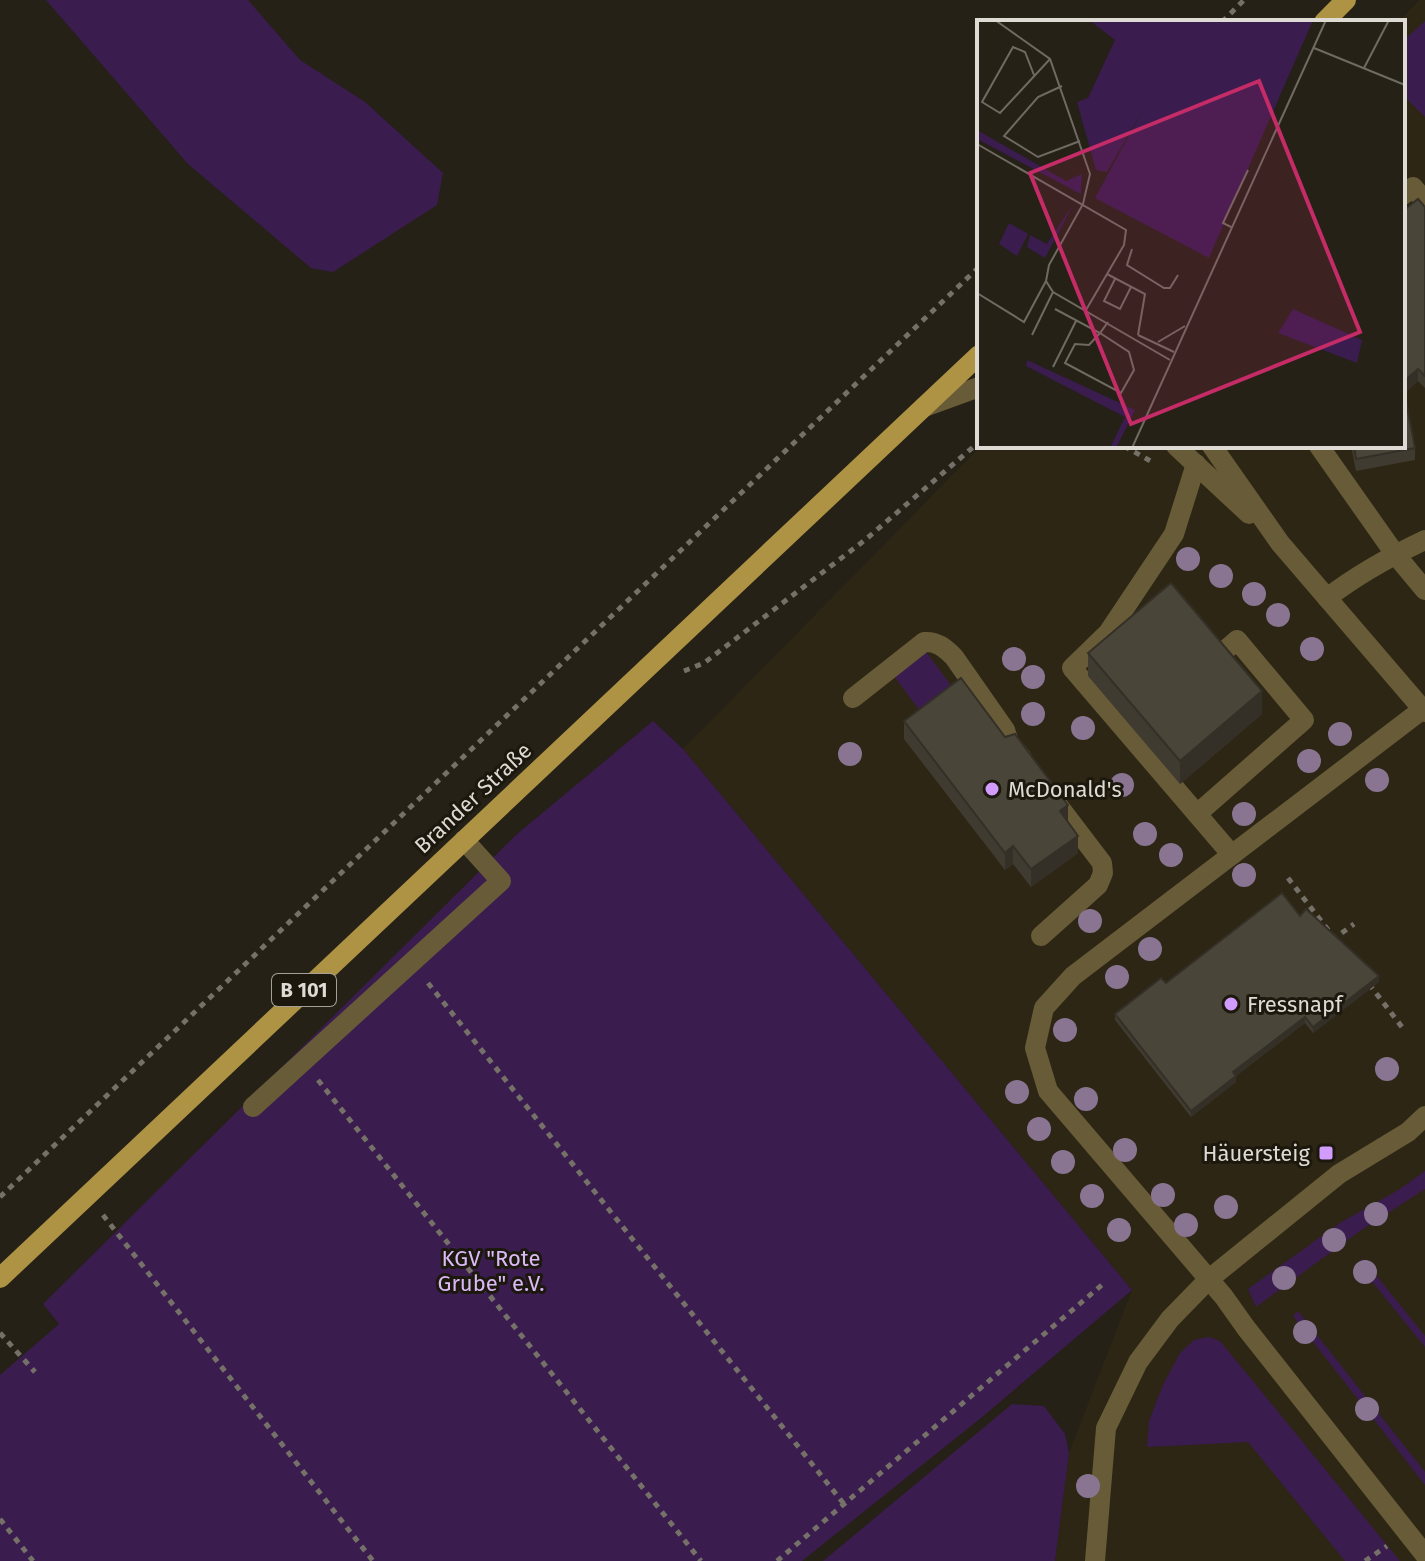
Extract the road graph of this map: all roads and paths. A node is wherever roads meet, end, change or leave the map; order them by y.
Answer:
1 (1244, 0) edge
2 (1346, 0) edge
3 (1224, 20) edge
4 (1326, 20) edge
5 (1405, 193) edge
6 (1425, 201) edge
7 (977, 269) edge
8 (977, 357) edge
9 (977, 388) edge
10 (924, 407) junction
11 (977, 444) edge
12 (1178, 448) edge
13 (1213, 448) edge
14 (1320, 448) edge
15 (1196, 464) junction
16 (1425, 540) edge
17 (1280, 543) junction
18 (1395, 554) junction
19 (1425, 590) edge
20 (1327, 598) junction
21 (677, 674) dead end
22 (1196, 676) edge
23 (853, 698) dead end
24 (1424, 710) edge
25 (1197, 814) junction
26 (464, 840) junction
27 (1232, 855) junction
28 (1288, 878) dead end
29 (1354, 924) dead end
30 (1041, 936) dead end
31 (1334, 938) junction
32 (1327, 943) edge
33 (1343, 950) edge
34 (411, 962) junction
35 (1361, 973) edge
36 (1405, 1031) dead end
37 (303, 1061) junction
38 (253, 1107) dead end
39 (1425, 1116) edge
40 (87, 1196) junction
41 (0, 1197) edge
42 (0, 1278) edge
43 (1208, 1280) junction
44 (1103, 1284) dead end
45 (0, 1333) edge
46 (35, 1372) dead end
47 (844, 1504) junction
48 (0, 1519) edge
49 (1378, 1551) dead end
50 (1425, 1555) edge
51 (33, 1561) edge
52 (373, 1561) edge
53 (701, 1561) edge
54 (777, 1561) edge
55 (1095, 1561) edge
56 (1365, 1561) edge

1 - 3 path
2 - 4 main road
5 - 6 street
7 - 41 path
8 - 10 main road, Brander Straße / B 101
9 - 10 street
10 - 26 main road, Brander Straße / B 101
11 - 21 path
12 - 15 street
13 - 17 street
14 - 18 street
15 - 17 street
15 - 25 street
16 - 18 street
17 - 20 street
18 - 19 street
18 - 20 street
20 - 24 street
22 - 25 street
23 - 30 street
24 - 27 street
25 - 27 street
26 - 34 street
26 - 40 main road, Brander Straße / B 101
27 - 43 street
28 - 31 path
29 - 31 path
31 - 32 path
31 - 33 path
34 - 37 street
34 - 47 path
35 - 36 path
37 - 38 street
37 - 53 path
39 - 43 street
40 - 42 main road, Brander Straße / B 101
40 - 52 path
43 - 50 street
43 - 55 street
44 - 47 path
45 - 46 path
47 - 54 path
48 - 51 path
49 - 56 path

